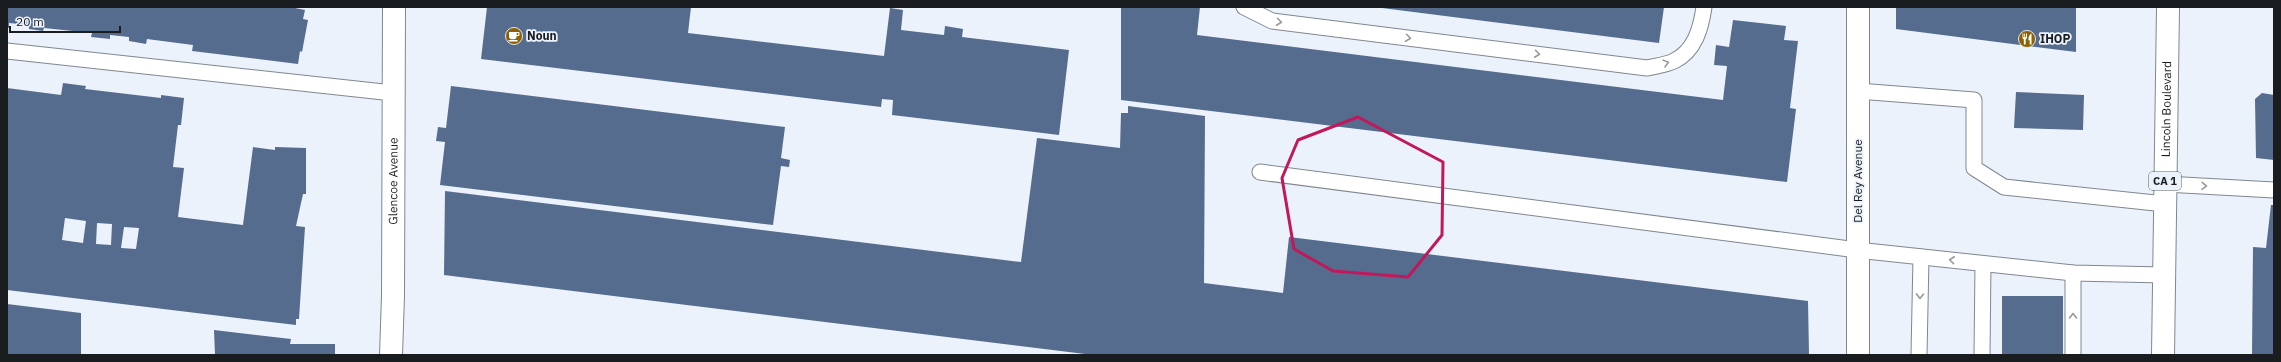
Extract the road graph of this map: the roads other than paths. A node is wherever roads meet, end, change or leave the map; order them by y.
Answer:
1 (394, 7) edge
2 (1244, 7) edge
3 (1704, 7) edge
4 (1858, 7) edge
5 (2168, 7) edge
6 (7, 51) edge
7 (1858, 91) junction
8 (394, 93) junction
9 (1260, 172) dead end
10 (2274, 190) edge
11 (2165, 194) junction
12 (1858, 250) junction
13 (1921, 257) junction
14 (1983, 264) junction
15 (2073, 273) junction
16 (2164, 275) junction
17 (391, 355) edge
18 (1858, 355) edge
19 (1919, 355) edge
20 (1982, 355) edge
21 (2073, 355) edge
22 (2163, 355) edge

1 - 8 main road, Glencoe Avenue
2 -> 3 lane
4 - 7 main road, Del Rey Avenue
5 - 11 main road, Lincoln Boulevard / CA 1
6 - 8 lane
7 - 11 lane
7 - 12 main road, Del Rey Avenue
8 - 17 main road, Glencoe Avenue
9 - 12 lane
11 -> 10 lane
11 - 16 main road, Lincoln Boulevard / CA 1
12 - 13 lane
12 - 18 main road, Del Rey Avenue
14 -> 13 lane
13 -> 19 lane
14 - 15 lane
14 - 20 lane
15 - 16 lane
21 -> 15 lane
16 - 22 main road, Lincoln Boulevard / CA 1

